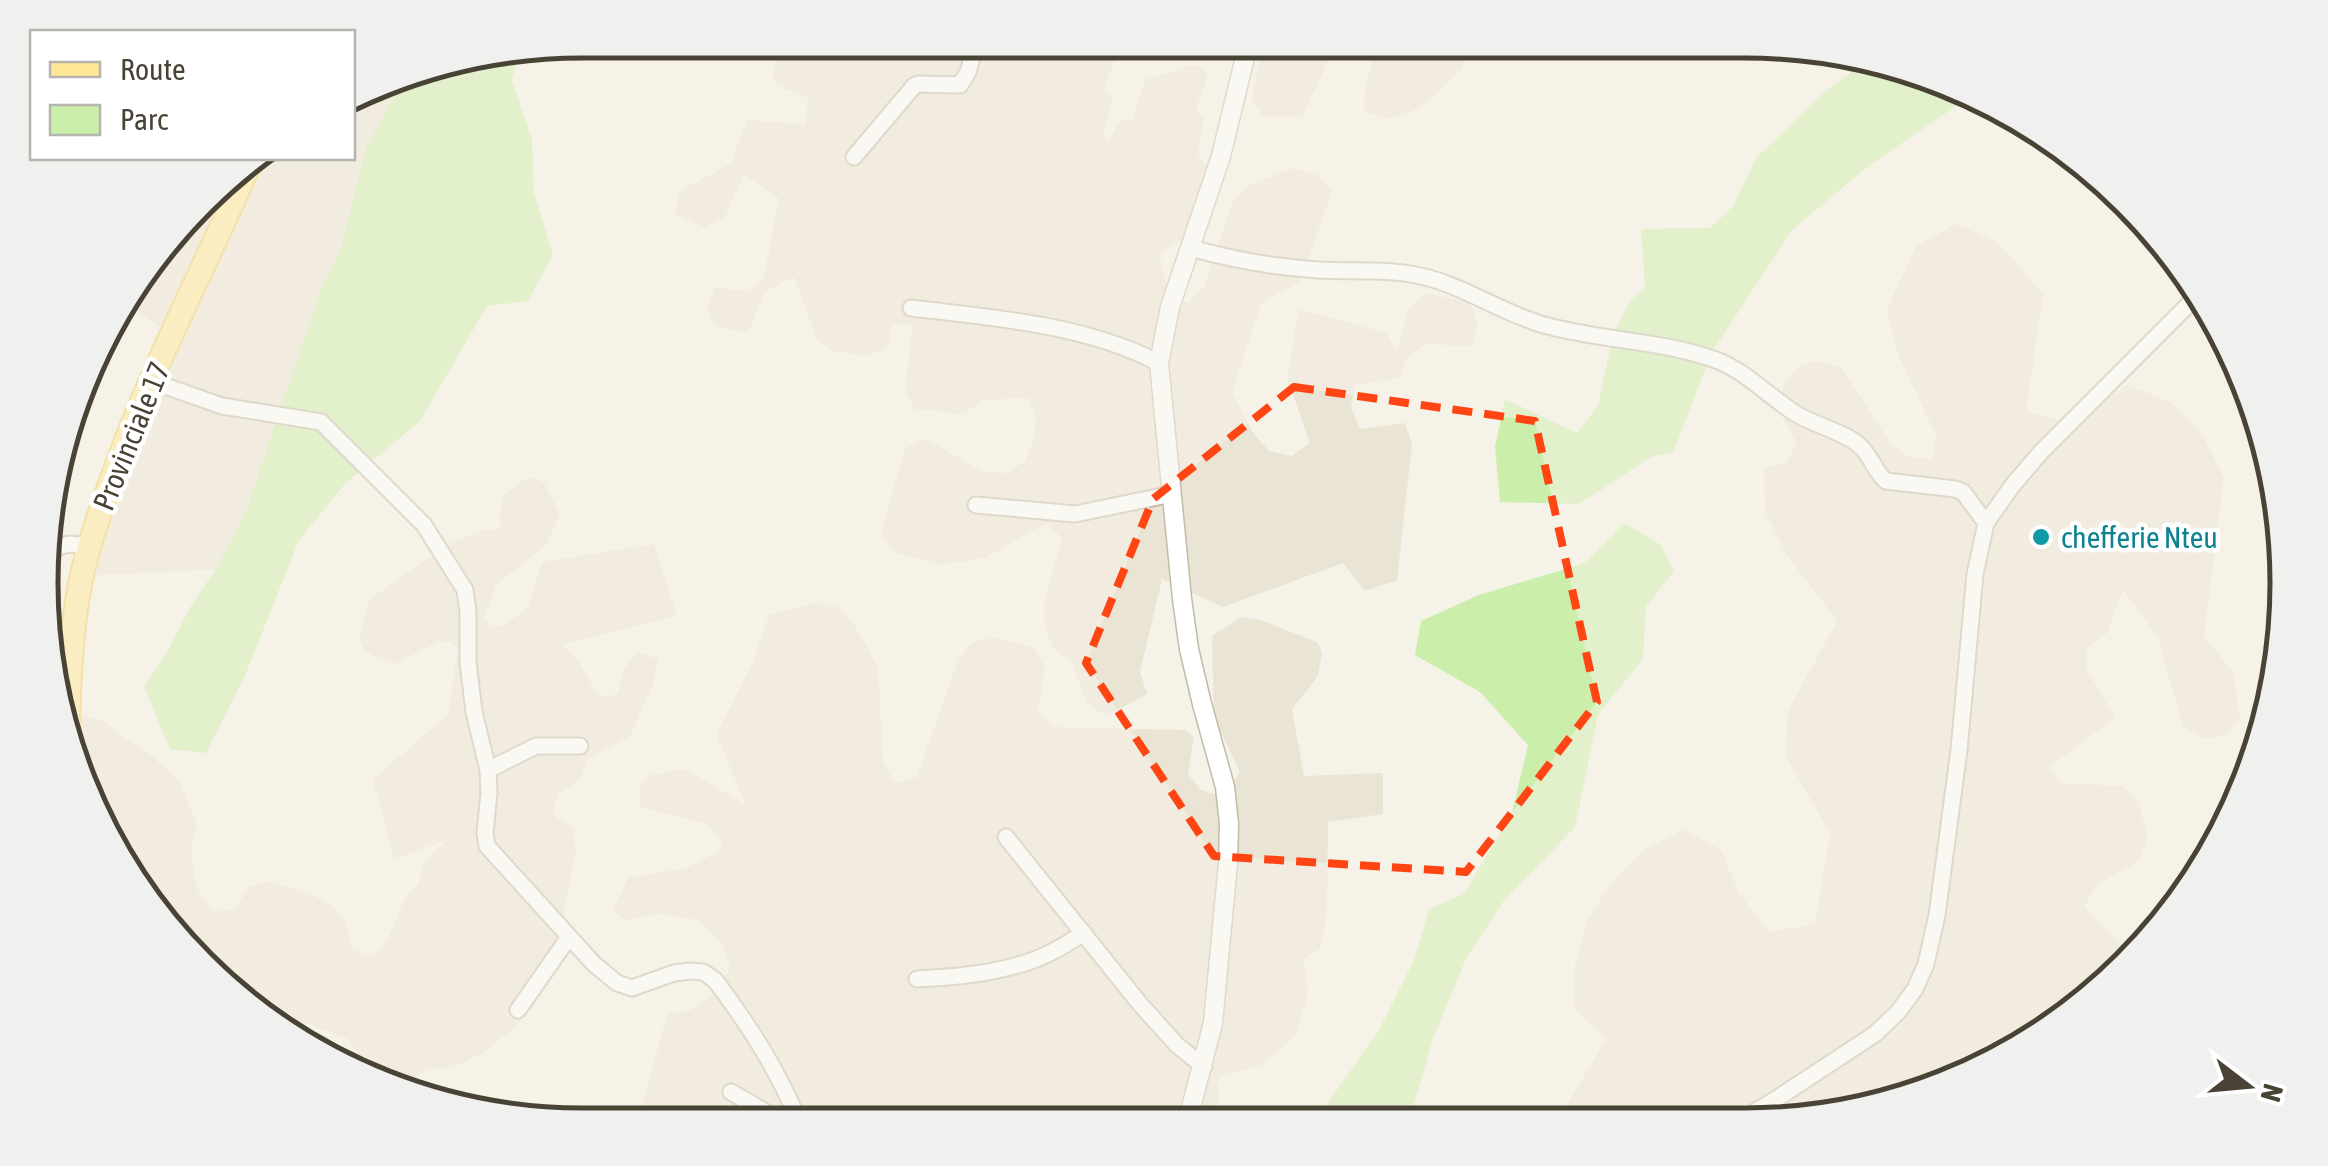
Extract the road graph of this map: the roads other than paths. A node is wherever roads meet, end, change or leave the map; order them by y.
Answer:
1 (972, 58) edge
2 (1244, 58) edge
3 (854, 156) dead end
4 (239, 186) edge
5 (1191, 248) junction
6 (2190, 303) edge
7 (910, 308) dead end
8 (1158, 363) junction
9 (150, 381) junction
10 (1172, 494) junction
11 (976, 505) dead end
12 (1986, 523) junction
13 (89, 546) junction
14 (59, 547) edge
15 (69, 691) edge
16 (580, 746) dead end
17 (488, 770) junction
18 (1006, 837) dead end
19 (1084, 933) junction
20 (569, 937) junction
21 (917, 979) dead end
22 (518, 1010) dead end
23 (1204, 1067) junction
24 (731, 1092) dead end
25 (1765, 1107) edge
26 (758, 1108) edge
27 (794, 1108) edge
28 (1192, 1108) edge

1 - 3 street
2 - 5 street
4 - 9 main road, Provinciale 17
5 - 8 street
5 - 12 street
6 - 12 street
7 - 8 street
8 - 10 street
9 - 13 main road, Provinciale 17
9 - 17 street
10 - 11 street
10 - 23 street
12 - 25 street
13 - 14 street
13 - 15 main road, Provinciale 17
16 - 17 street
17 - 20 street
18 - 19 street
19 - 21 street
19 - 23 street
20 - 22 street
20 - 27 street
23 - 28 street
24 - 26 street

